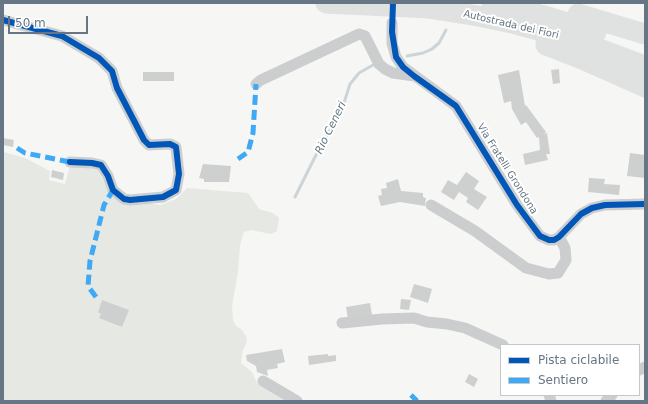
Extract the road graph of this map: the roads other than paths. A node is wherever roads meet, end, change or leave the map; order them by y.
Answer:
1 (326, 3) edge
2 (492, 3) edge
3 (535, 3) edge
4 (376, 7) junction
5 (3, 20) edge
6 (392, 23) dead end
7 (645, 34) edge
8 (645, 50) edge
9 (645, 66) edge
10 (414, 76) junction
11 (256, 84) dead end
12 (645, 86) edge
13 (70, 162) dead end
14 (645, 204) edge
15 (432, 205) dead end
16 (559, 237) junction
17 (342, 323) dead end
18 (501, 344) edge
19 (264, 381) dead end
20 (297, 401) edge

1 - 4 highway, Autostrada dei Fiori
2 - 8 highway, Autostrada dei Fiori
3 - 7 highway
4 - 9 highway, Autostrada dei Fiori
4 - 12 highway
5 - 13 street
6 - 10 street, Via Fratelli Grondona
10 - 11 street
10 - 16 street, Via Fratelli Grondona
14 - 16 street
15 - 16 street
17 - 18 street
19 - 20 street

